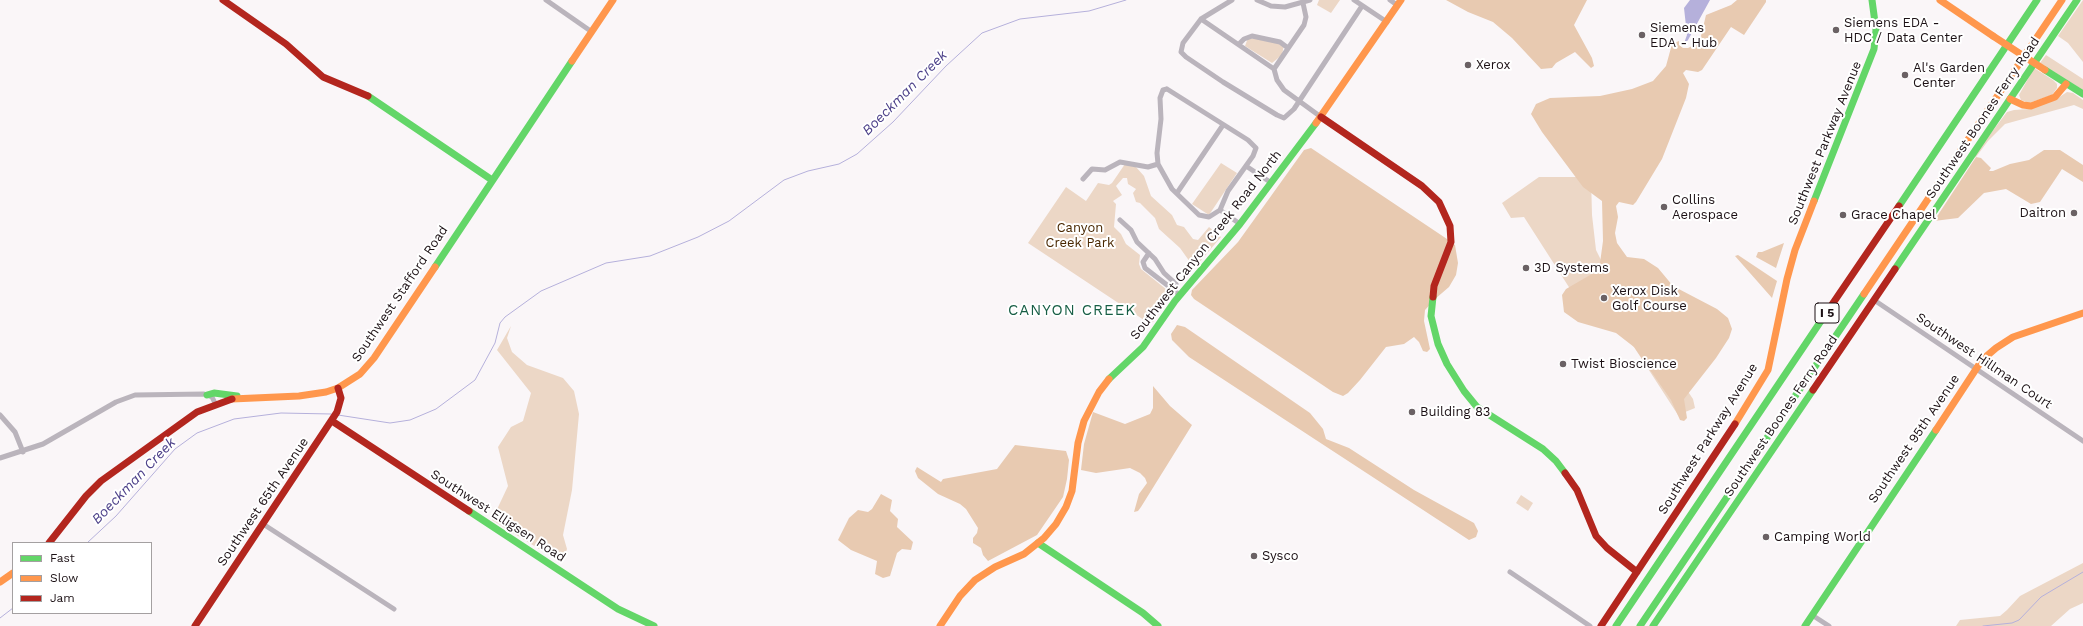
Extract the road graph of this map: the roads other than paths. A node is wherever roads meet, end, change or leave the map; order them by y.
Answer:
1 (223, 0) edge
2 (546, 0) edge
3 (614, 0) edge
4 (1232, 0) edge
5 (1257, 0) edge
6 (1310, 0) edge
7 (1354, 0) edge
8 (1390, 0) edge
9 (1872, 0) edge
10 (1940, 0) edge
11 (2037, 0) edge
12 (2062, 0) edge
13 (2077, 0) edge
14 (1399, 2) edge
15 (1304, 3) junction
16 (1362, 6) junction
17 (1201, 19) junction
18 (1386, 22) junction
19 (592, 32) junction
20 (1239, 44) junction
21 (1288, 48) junction
22 (1274, 68) junction
23 (2066, 84) junction
24 (2083, 94) edge
25 (2010, 99) junction
26 (1299, 101) junction
27 (1322, 116) junction
28 (1223, 125) junction
29 (1158, 164) junction
30 (1246, 166) junction
31 (1083, 179) dead end
32 (492, 180) junction
33 (1270, 182) junction
34 (1177, 194) junction
35 (1220, 210) junction
36 (1120, 220) dead end
37 (1240, 224) junction
38 (1148, 253) junction
39 (1176, 284) dead end
40 (1180, 295) junction
41 (1874, 300) junction
42 (2083, 313) edge
43 (1976, 369) junction
44 (338, 388) junction
45 (207, 395) junction
46 (242, 397) junction
47 (215, 403) junction
48 (0, 416) edge
49 (332, 420) junction
50 (2083, 441) edge
51 (23, 452) junction
52 (0, 458) edge
53 (263, 524) junction
54 (50, 542) edge
55 (1038, 543) junction
56 (1510, 572) dead end
57 (1636, 572) junction
58 (12, 574) edge
59 (0, 582) edge
60 (394, 609) dead end
61 (1812, 615) junction
62 (195, 626) edge
63 (654, 626) edge
64 (940, 626) edge
65 (1158, 626) edge
66 (1590, 626) edge
67 (1601, 626) edge
68 (1616, 626) edge
69 (1640, 626) edge
70 (1653, 626) edge
71 (1805, 626) edge
72 (1829, 626) edge

1 - 32 main road
2 - 19 street
3 - 19 main road, Southwest Stafford Road
4 - 17 street
5 - 15 street
6 - 15 street
7 - 16 street
8 - 14 street
9 - 57 main road, Southwest Parkway Avenue
10 - 23 main road, bridge
11 - 68 main road, I 5
12 - 69 main road, I 5
13 - 25 main road, Southwest Boones Ferry Road
14 - 18 main road, Southwest Canyon Creek Road North
15 - 21 street
16 - 18 street
16 - 26 street
17 - 20 street
17 - 26 street
18 - 27 main road, Southwest Canyon Creek Road North
19 - 32 main road, Southwest Stafford Road
20 - 21 street
20 - 22 street
21 - 22 street
22 - 26 street
23 - 24 main road
23 - 25 main road
25 - 41 main road, Southwest Boones Ferry Road
26 - 27 street
27 - 33 main road, Southwest Canyon Creek Road North
27 - 57 main road
28 - 29 street
28 - 30 street
28 - 34 street
29 - 31 street
29 - 34 street
30 - 33 street
30 - 35 street
32 - 44 main road, Southwest Stafford Road
33 - 37 main road, Southwest Canyon Creek Road North
34 - 35 street
35 - 37 street
36 - 38 street
37 - 40 main road, Southwest Canyon Creek Road North
38 - 39 street
38 - 40 street
40 - 55 main road, Southwest Canyon Creek Road North
41 - 43 street, Southwest Hillman Court
41 - 70 main road, Southwest Boones Ferry Road
42 - 43 main road, Southwest 95th Avenue
43 - 50 street, Southwest Hillman Court
43 - 61 main road, Southwest 95th Avenue
44 - 46 main road, Southwest Stafford Road
44 - 49 main road, Southwest 65th Avenue
45 - 46 main road
45 - 47 street
45 - 51 street
46 - 47 main road, Southwest Stafford Road
47 - 54 main road, Southwest Stafford Road
48 - 51 street
49 - 53 main road, Southwest 65th Avenue
49 - 63 main road, Southwest Elligsen Road
51 - 52 street
53 - 60 street
53 - 62 main road, Southwest 65th Avenue
55 - 64 main road, Southwest Canyon Creek Road North
55 - 65 main road
56 - 66 street
57 - 67 main road, Southwest Parkway Avenue
58 - 59 main road
61 - 71 main road, Southwest 95th Avenue
61 - 72 street

